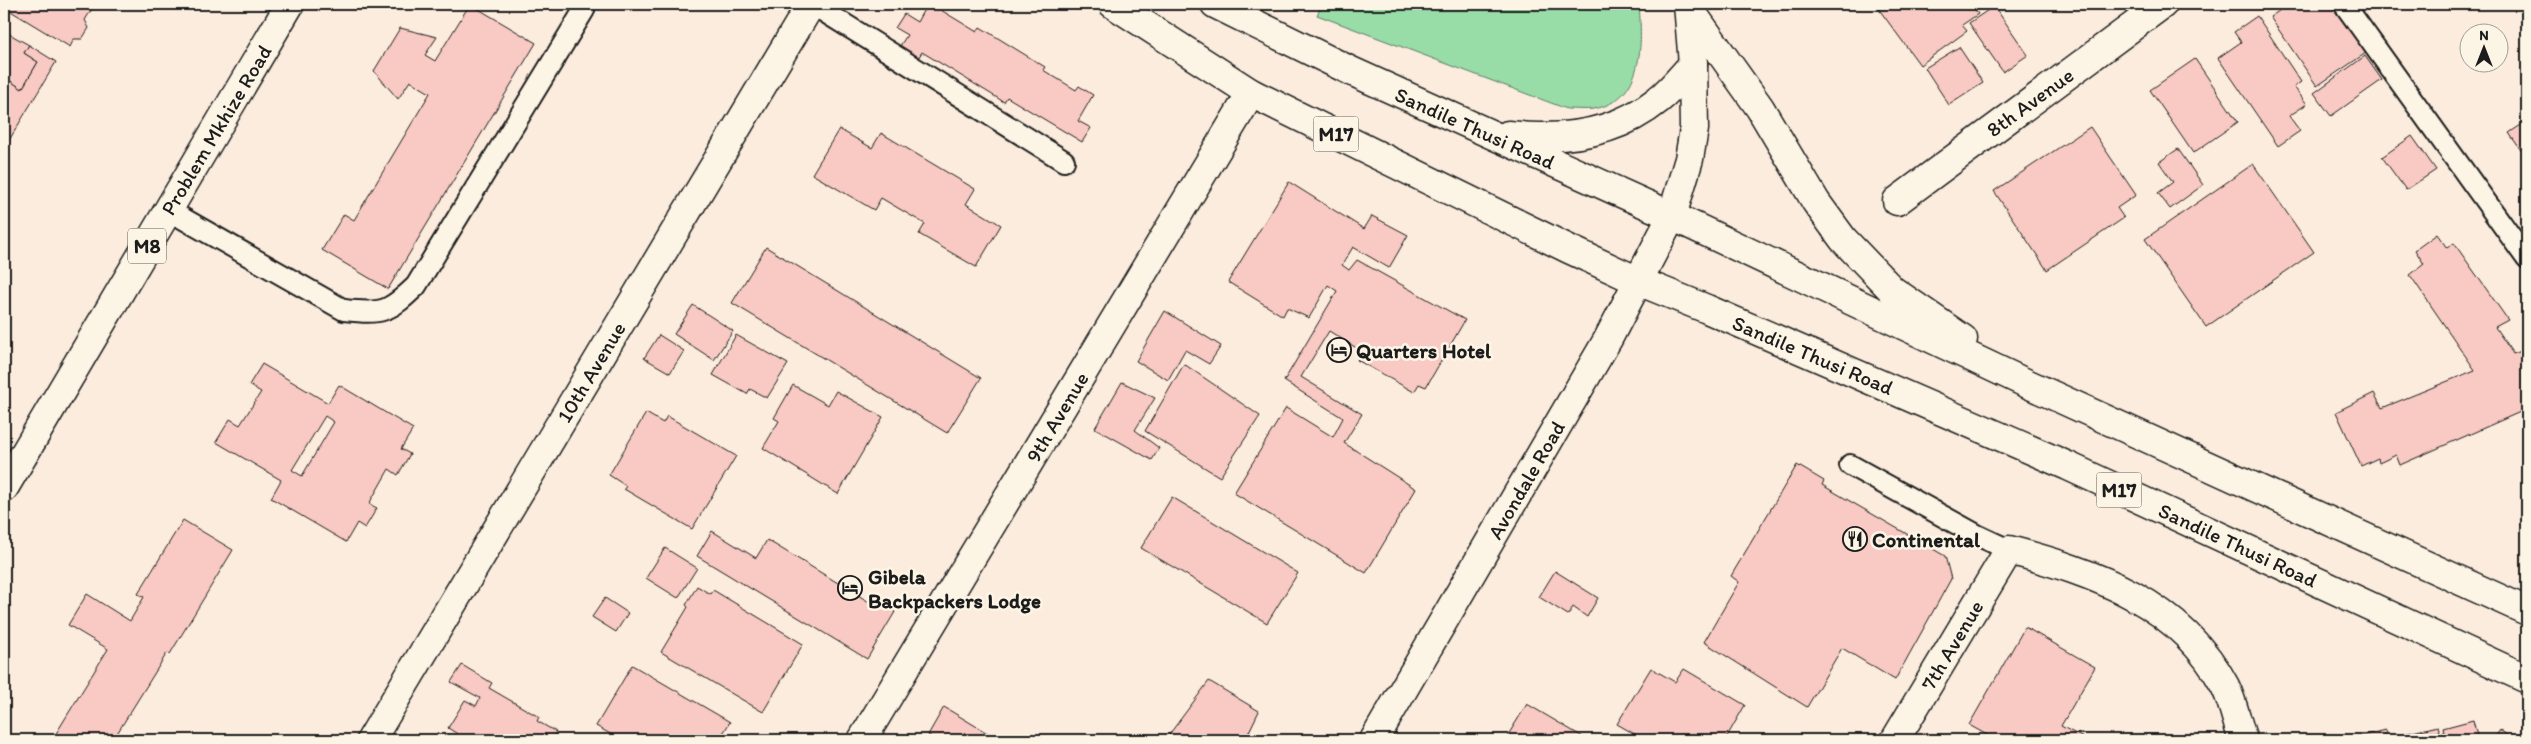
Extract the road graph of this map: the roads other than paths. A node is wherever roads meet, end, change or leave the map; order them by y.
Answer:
1 (290, 4) edge
2 (812, 4) edge
3 (1113, 4) edge
4 (1215, 4) edge
5 (2164, 4) edge
6 (2344, 4) edge
7 (1688, 5) edge
8 (584, 10) dead end
9 (1693, 64) junction
10 (1252, 93) junction
11 (1484, 132) junction
12 (1064, 161) dead end
13 (1897, 201) dead end
14 (168, 210) junction
15 (1672, 216) junction
16 (2527, 259) edge
17 (1638, 281) junction
18 (2028, 384) junction
19 (1850, 464) dead end
20 (4, 488) edge
21 (2009, 550) junction
22 (2527, 611) edge
23 (2527, 679) edge
24 (371, 740) edge
25 (862, 740) edge
26 (1374, 740) edge
27 (1896, 740) edge
28 (2242, 740) edge

1 - 14 main road, Problem Mkhize Road / M8
2 - 12 lane
2 - 24 main road, 10th Avenue
3 - 10 main road, Sandile Thusi Road / M17
4 - 11 main road, Sandile Thusi Road
5 - 13 main road, 8th Avenue
6 - 16 lane
7 - 9 main road, Avondale Road
7 - 18 main road
8 - 14 lane
9 - 11 main road
9 - 15 main road, Avondale Road
10 - 17 main road, Sandile Thusi Road / M17
10 - 25 main road, 9th Avenue
11 - 15 main road, Sandile Thusi Road
14 - 20 main road, Problem Mkhize Road / M8
15 - 17 main road, Avondale Road
15 - 18 main road, Sandile Thusi Road
17 - 23 main road, Sandile Thusi Road / M17
17 - 26 main road, Avondale Road
18 - 22 main road, Sandile Thusi Road
19 - 21 lane
21 - 27 main road, 7th Avenue
21 - 28 main road

